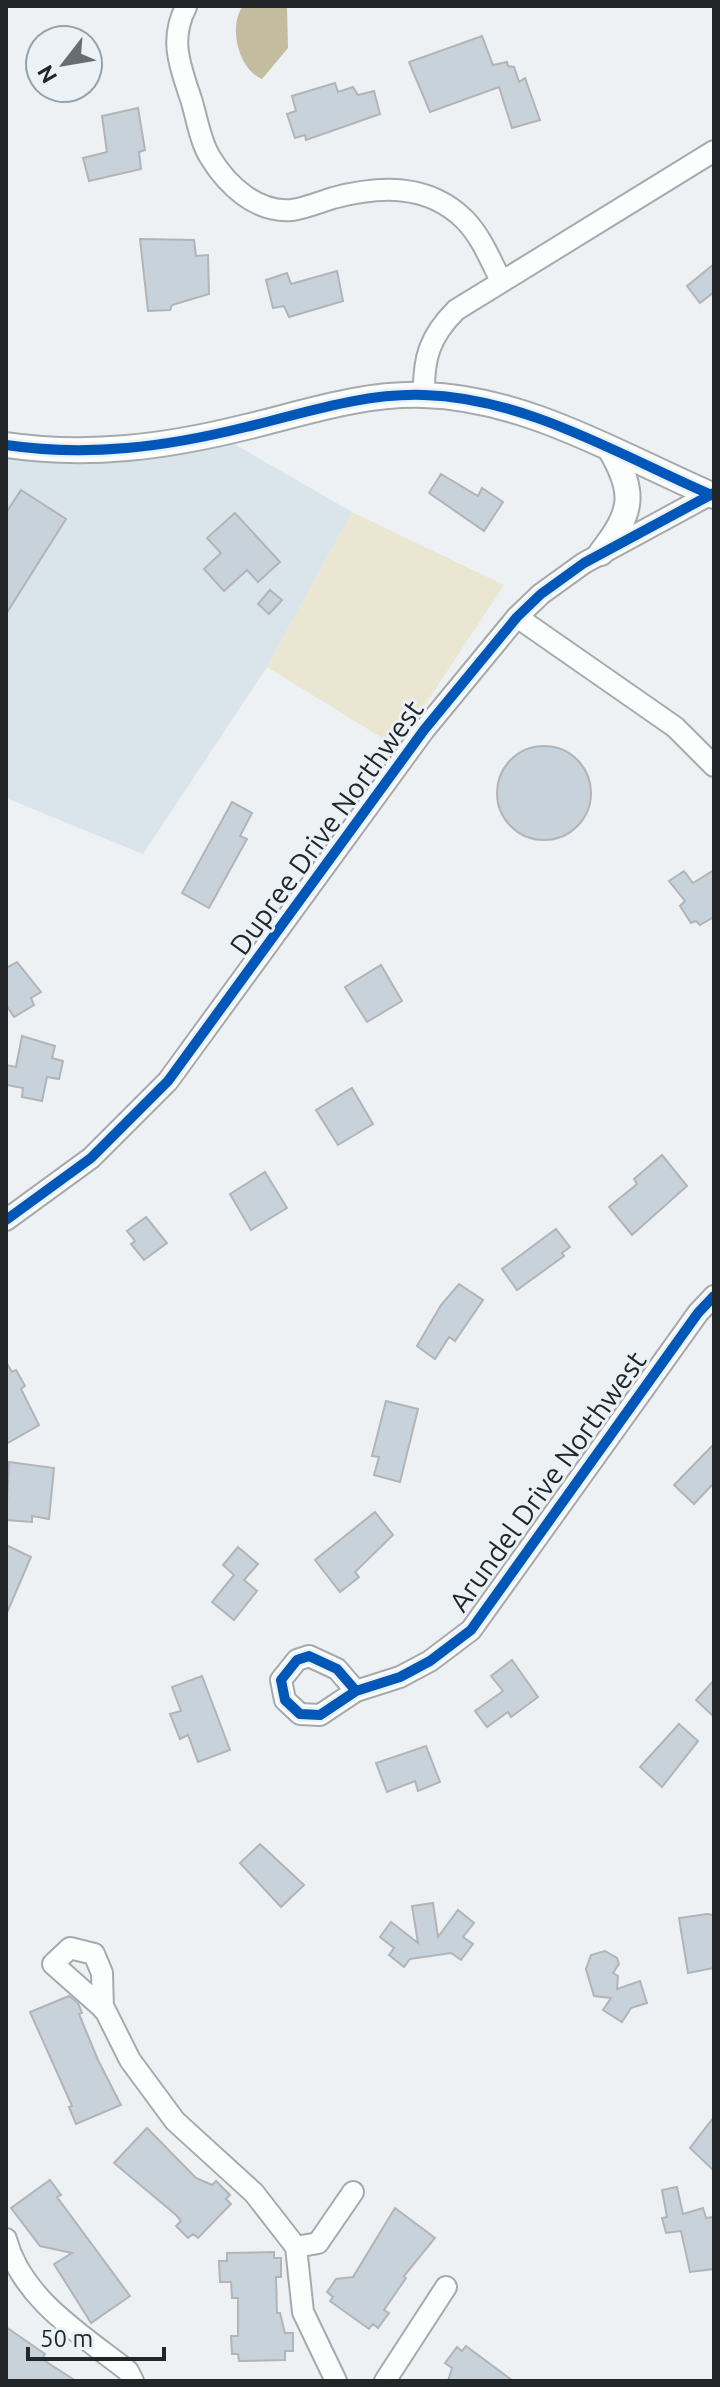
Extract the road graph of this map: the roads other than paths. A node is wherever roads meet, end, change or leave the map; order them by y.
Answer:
1 (186, 7) edge
2 (714, 151) edge
3 (501, 281) junction
4 (424, 395) junction
5 (6, 445) edge
6 (610, 449) junction
7 (713, 494) edge
8 (601, 553) junction
9 (517, 617) junction
10 (714, 766) edge
11 (6, 1220) edge
12 (714, 1296) edge
13 (356, 1691) dead end
14 (103, 2009) dead end
15 (353, 2192) dead end
16 (6, 2239) edge
17 (296, 2247) junction
18 (446, 2287) dead end
19 (133, 2381) edge
20 (336, 2381) edge
21 (385, 2381) edge

1 - 3 street
2 - 3 street
3 - 4 street
4 - 5 street
4 - 6 street
6 - 7 street
6 - 8 street
7 - 8 street, Dupree Drive Northwest
8 - 9 street, Dupree Drive Northwest
9 - 10 street
9 - 11 street, Dupree Drive Northwest
12 - 13 street, Arundel Drive Northwest
14 - 17 street
15 - 17 street
16 - 19 street
17 - 20 street
18 - 21 street

